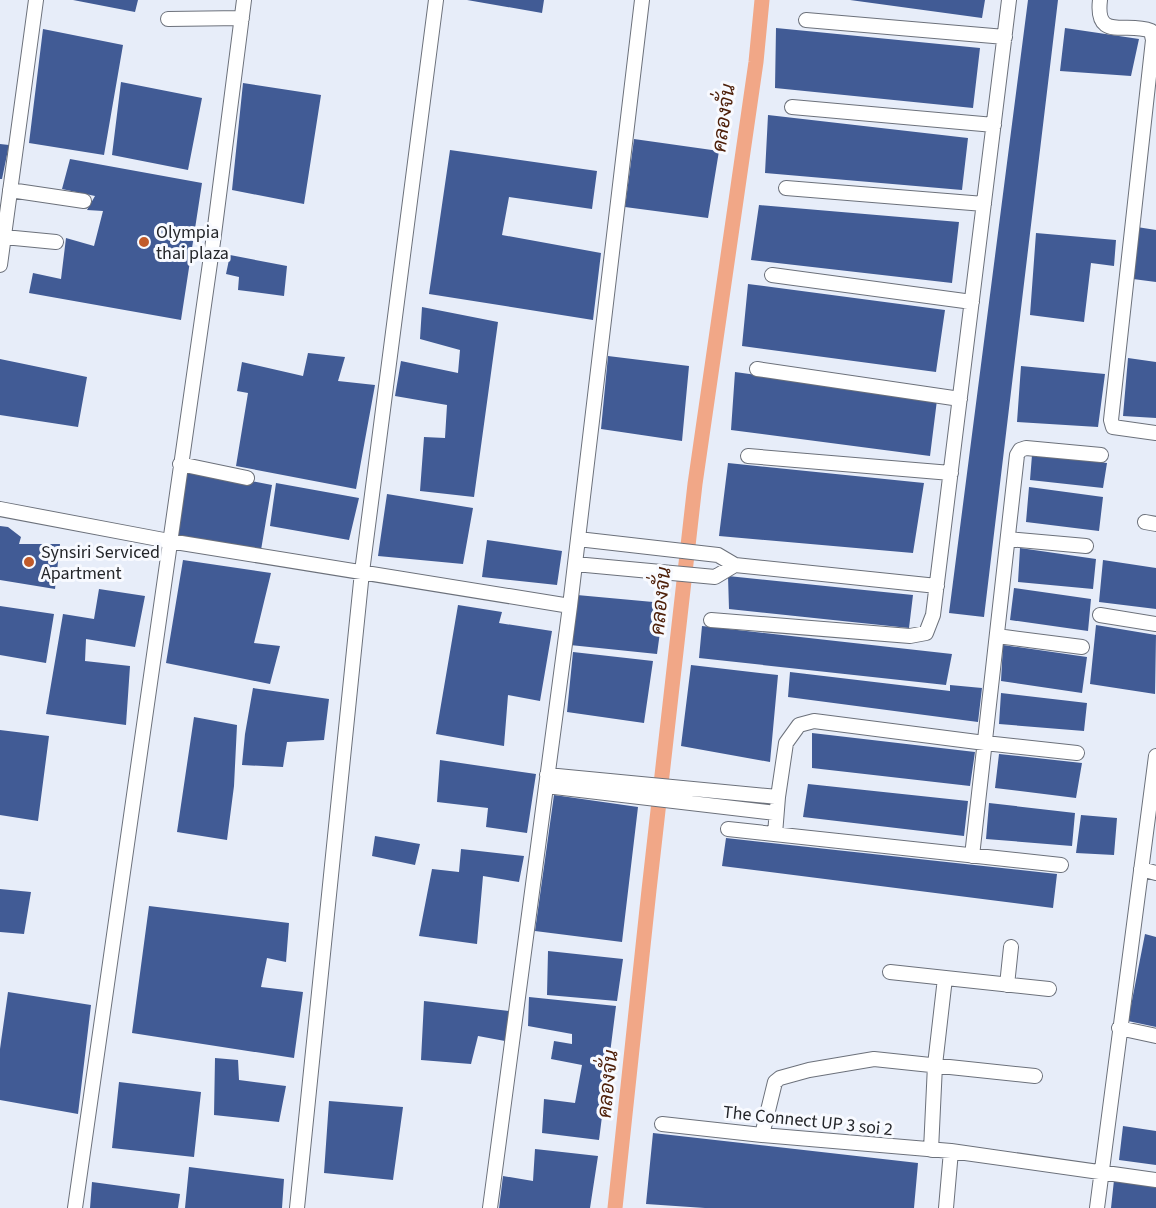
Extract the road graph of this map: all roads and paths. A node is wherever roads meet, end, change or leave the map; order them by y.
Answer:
1 (36, 0) edge
2 (244, 0) edge
3 (436, 0) edge
4 (642, 0) edge
5 (1009, 0) edge
6 (1100, 0) edge
7 (242, 18) junction
8 (168, 19) dead end
9 (806, 20) dead end
10 (1005, 37) junction
11 (792, 107) dead end
12 (994, 125) junction
13 (786, 188) dead end
14 (10, 190) junction
15 (84, 201) dead end
16 (984, 204) junction
17 (4, 237) junction
18 (56, 242) dead end
19 (0, 265) edge
20 (772, 275) dead end
21 (972, 302) junction
22 (757, 369) dead end
23 (960, 399) junction
24 (1156, 434) edge
25 (1101, 455) dead end
26 (748, 456) dead end
27 (180, 464) junction
28 (951, 473) junction
29 (247, 478) dead end
30 (0, 509) edge
31 (578, 539) junction
32 (1008, 539) junction
33 (169, 541) junction
34 (1086, 546) dead end
35 (575, 564) junction
36 (735, 565) junction
37 (362, 572) junction
38 (937, 586) junction
39 (570, 606) junction
40 (1100, 615) dead end
41 (711, 620) dead end
42 (1156, 624) edge
43 (997, 636) junction
44 (1082, 647) dead end
45 (985, 743) junction
46 (1077, 753) dead end
47 (1156, 756) edge
48 (547, 780) junction
49 (677, 794) junction
50 (778, 797) junction
51 (776, 813) junction
52 (728, 829) dead end
53 (775, 834) junction
54 (972, 856) junction
55 (1061, 865) dead end
56 (1141, 869) junction
57 (1156, 873) edge
58 (1011, 947) dead end
59 (890, 972) dead end
60 (945, 978) junction
61 (1007, 985) junction
62 (1049, 989) dead end
63 (1119, 1028) junction
64 (1156, 1035) edge
65 (935, 1065) junction
66 (1035, 1076) dead end
67 (662, 1124) dead end
68 (762, 1135) junction
69 (931, 1150) junction
70 (951, 1151) junction
71 (1101, 1171) junction
72 (1156, 1180) edge
73 (75, 1208) edge
74 (297, 1208) edge
75 (490, 1208) edge
76 (946, 1208) edge
77 (1097, 1208) edge

1 - 14 street
2 - 7 street
3 - 37 street
4 - 31 street
5 - 10 street
6 - 24 street
7 - 8 street
7 - 27 street
9 - 10 street
10 - 12 street
11 - 12 street
12 - 16 street
13 - 16 street
14 - 15 street
14 - 17 street
16 - 21 street
17 - 18 street
17 - 19 street
20 - 21 street
21 - 23 street
22 - 23 street
23 - 28 street
25 - 32 street
26 - 28 street
27 - 29 street
27 - 33 street
28 - 38 street
30 - 33 street
31 - 35 street
31 - 36 street
32 - 34 street
32 - 43 street
33 - 37 street
33 - 73 street
35 - 36 street
35 - 39 street
36 - 38 street
37 - 39 street
37 - 74 street
38 - 41 street
39 - 48 street
40 - 42 street
43 - 44 street
43 - 45 street
45 - 46 street
45 - 50 street
45 - 54 street
47 - 56 street
48 - 49 street
48 - 75 street
49 - 50 street
49 - 51 street
50 - 51 street
51 - 53 street
52 - 53 street
53 - 54 street
54 - 55 street
56 - 57 street
56 - 63 street
58 - 61 street
59 - 60 street
60 - 61 street
60 - 65 street
61 - 62 street
63 - 64 street
63 - 71 street
65 - 66 street
65 - 68 street
65 - 69 street
67 - 68 street, The Connect UP 3 soi 2
68 - 69 street, The Connect UP 3 soi 2
69 - 70 street, The Connect UP 3 soi 2
70 - 71 street, The Connect UP 3 soi 2
70 - 76 street
71 - 72 street, The Connect UP 3 soi 2
71 - 77 street

